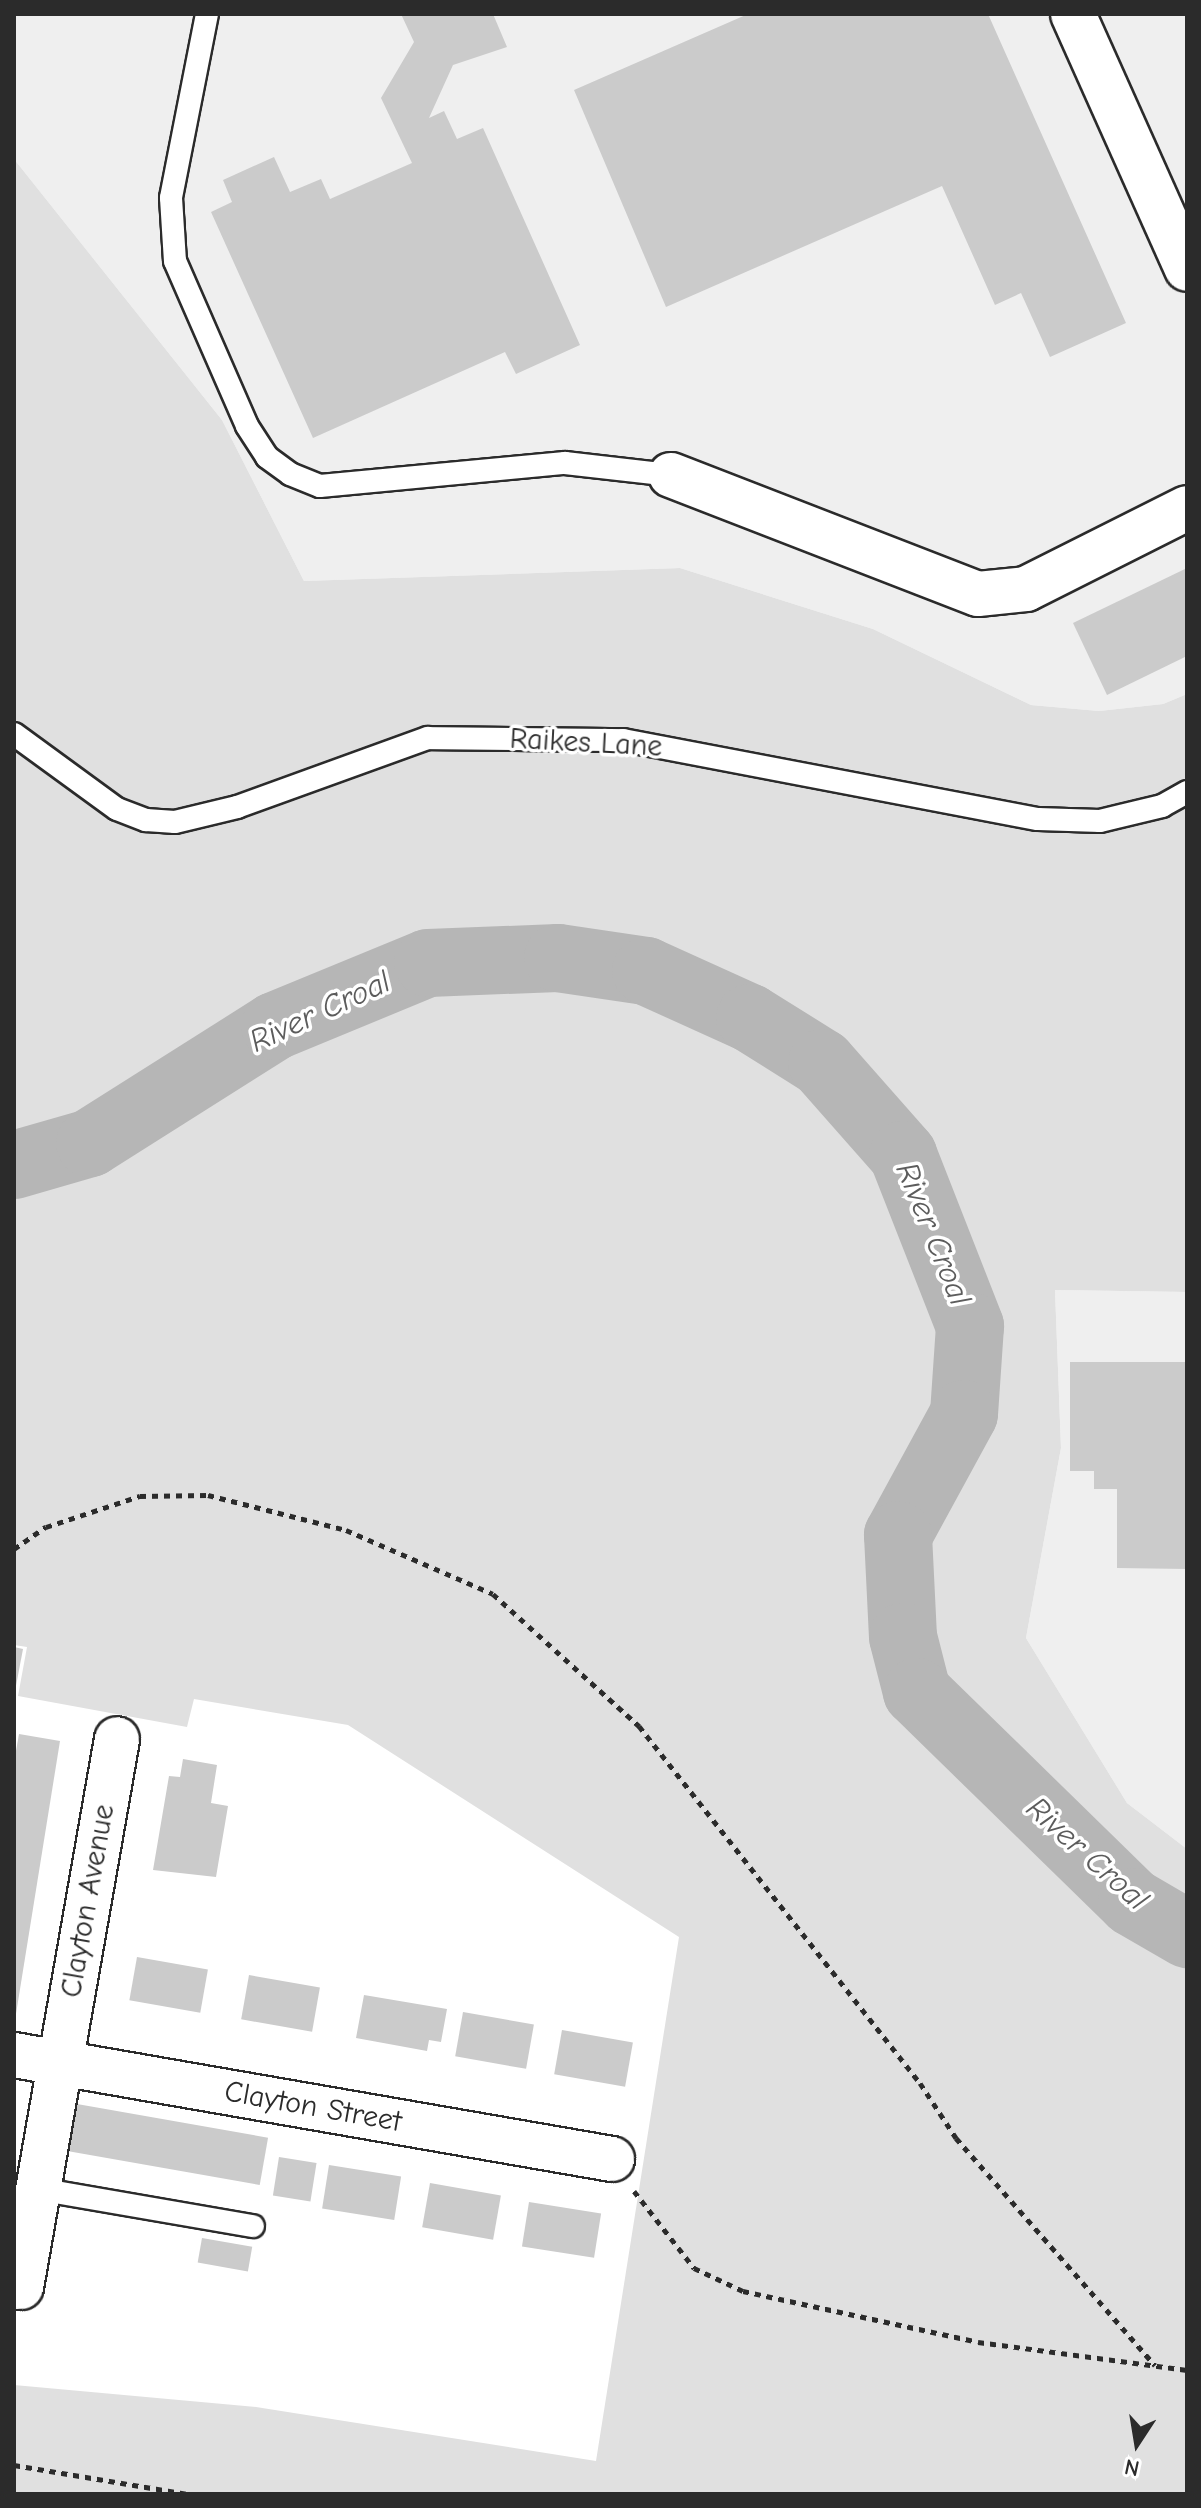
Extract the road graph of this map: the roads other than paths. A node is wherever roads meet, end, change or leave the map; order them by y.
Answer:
1 (207, 14) edge
2 (1073, 14) edge
3 (1187, 269) edge
4 (671, 475) joint
5 (1187, 508) edge
6 (14, 734) edge
7 (1187, 792) edge
8 (117, 1739) dead end
9 (14, 2055) edge
10 (59, 2063) junction
11 (612, 2159) road end
12 (38, 2189) junction
13 (253, 2226) dead end
14 (21, 2287) dead end

1 - 4 lane
2 - 3 street
4 - 5 street
6 - 7 lane, Raikes Lane
8 - 10 street, Clayton Avenue
9 - 10 street, Clayton Street
10 - 11 street, Clayton Street
10 - 12 street, Clayton Avenue
12 - 13 lane
12 - 14 street, Clayton Avenue

